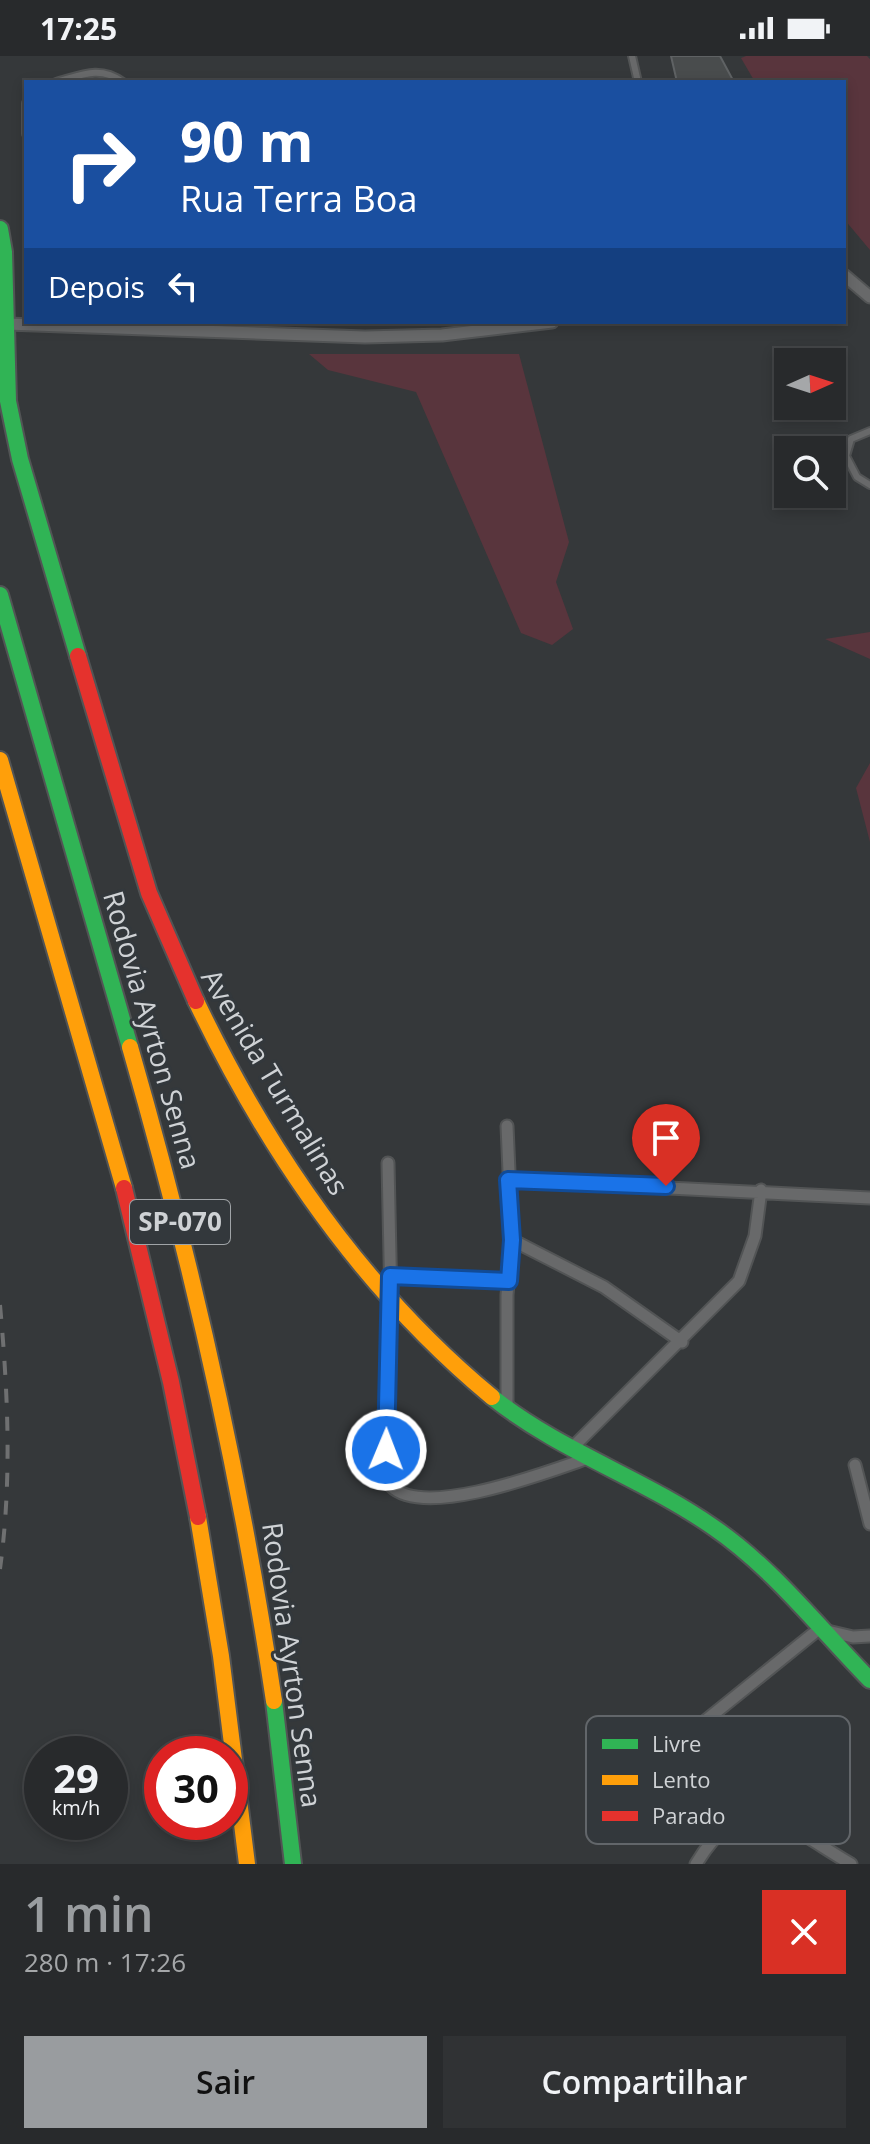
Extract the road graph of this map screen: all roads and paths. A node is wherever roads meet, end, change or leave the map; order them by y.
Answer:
1 (632, 56) edge
2 (64, 80) edge
3 (120, 80) edge
4 (638, 80) edge
5 (0, 229) edge
6 (846, 277) edge
7 (870, 297) edge
8 (7, 324) junction
9 (532, 324) edge
10 (195, 327) edge
11 (870, 431) edge
12 (870, 485) edge
13 (0, 595) edge
14 (0, 760) edge
15 (507, 1126) dead end
16 (388, 1163) dead end
17 (508, 1180) junction
18 (761, 1190) junction
19 (870, 1198) edge
20 (512, 1240) junction
21 (390, 1276) junction
22 (509, 1281) junction
23 (391, 1303) junction
24 (682, 1342) junction
25 (507, 1409) junction
26 (572, 1448) junction
27 (591, 1457) junction
28 (855, 1465) dead end
29 (870, 1524) edge
30 (819, 1629) junction
31 (870, 1636) edge
32 (870, 1680) edge
33 (711, 1716) edge
34 (710, 1844) edge
35 (816, 1844) edge
36 (247, 1864) edge
37 (293, 1864) edge
38 (696, 1864) edge
39 (851, 1864) edge

1 - 4 lane
2 - 3 lane
5 - 8 main road, Avenida Turmalinas
6 - 7 street
8 - 10 street
8 - 23 main road, Avenida Turmalinas
9 - 10 street
11 - 12 lane
13 - 37 main road, Rodovia Ayrton Senna / SP-070
14 - 36 main road, SP-070
15 - 17 street
16 - 21 street
17 - 18 street
17 - 20 street
18 - 19 street
18 - 24 street
20 - 22 street
20 - 24 street
21 - 22 street
21 - 23 street
22 - 25 street
23 - 25 main road, Avenida Turmalinas
23 - 27 street
24 - 26 street
25 - 26 main road, Avenida Turmalinas
26 - 27 main road, Avenida Turmalinas
27 - 30 main road, Avenida Turmalinas
28 - 29 street
30 - 31 street
30 - 32 main road, Avenida Turmalinas
30 - 33 street
34 - 38 street
35 - 39 street

